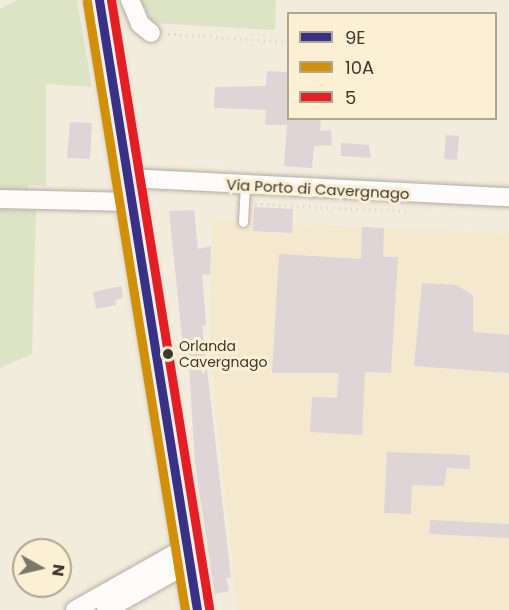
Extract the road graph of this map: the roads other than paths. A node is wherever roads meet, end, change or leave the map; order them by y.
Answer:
1 (99, 0) edge
2 (130, 0) edge
3 (151, 33) road end
4 (130, 190) junction
5 (245, 194) junction
6 (509, 197) edge
7 (0, 199) edge
8 (243, 222) dead end
9 (188, 555) junction
10 (75, 610) edge
11 (106, 610) edge
12 (197, 610) edge

1 - 4 main road
2 - 3 street
4 - 5 street, Via Porto di Cavergnago
4 - 7 street, Via Porto di Cavergnago
4 - 9 main road
5 - 6 street, Via Porto di Cavergnago
5 - 8 lane
9 - 10 street
9 - 11 street
9 - 12 main road

